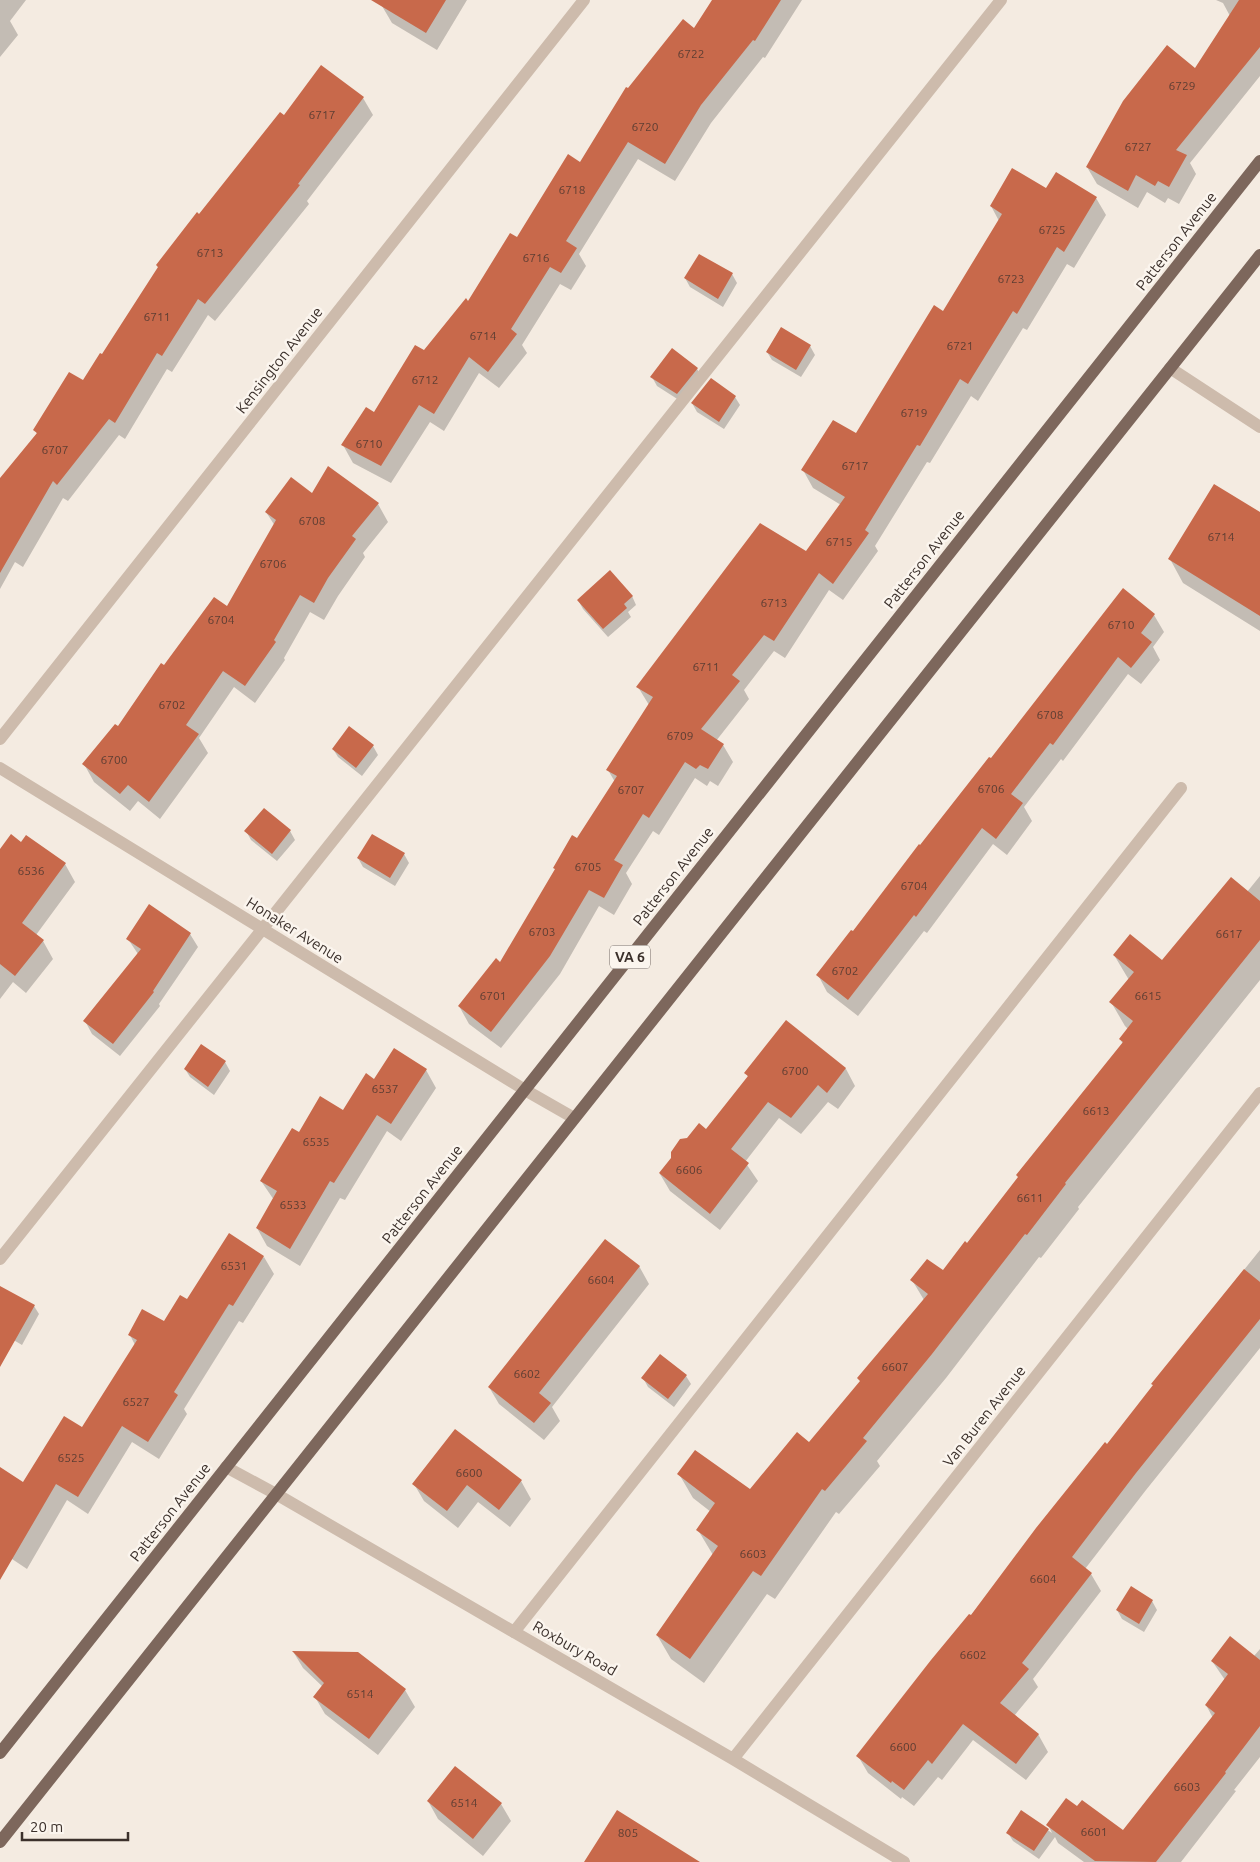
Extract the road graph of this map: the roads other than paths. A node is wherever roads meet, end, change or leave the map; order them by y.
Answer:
1 (584, 0) edge
2 (1001, 0) edge
3 (1260, 161) edge
4 (1260, 255) edge
5 (1170, 368) junction
6 (1260, 427) edge
7 (0, 740) edge
8 (0, 768) edge
9 (1181, 788) dead end
10 (262, 929) junction
11 (525, 1090) junction
12 (1260, 1092) edge
13 (574, 1118) junction
14 (0, 1259) edge
15 (226, 1467) junction
16 (276, 1494) junction
17 (514, 1632) junction
18 (0, 1753) edge
19 (733, 1759) junction
20 (0, 1842) edge
21 (904, 1862) edge

1 - 7 street, Kensington Avenue
2 - 10 street
3 - 11 main road, Patterson Avenue / VA 6
4 - 5 main road
5 - 6 street
5 - 13 main road
8 - 10 street, Honaker Avenue
9 - 17 street
10 - 11 street, Honaker Avenue
10 - 14 street
11 - 13 street, Honaker Avenue
11 - 15 main road, Patterson Avenue / VA 6
12 - 19 street, Van Buren Avenue
13 - 16 main road
15 - 16 street, Roxbury Road
15 - 18 main road, Patterson Avenue / VA 6
16 - 17 street, Roxbury Road
16 - 20 main road
17 - 19 street, Roxbury Road
19 - 21 street, Roxbury Road

